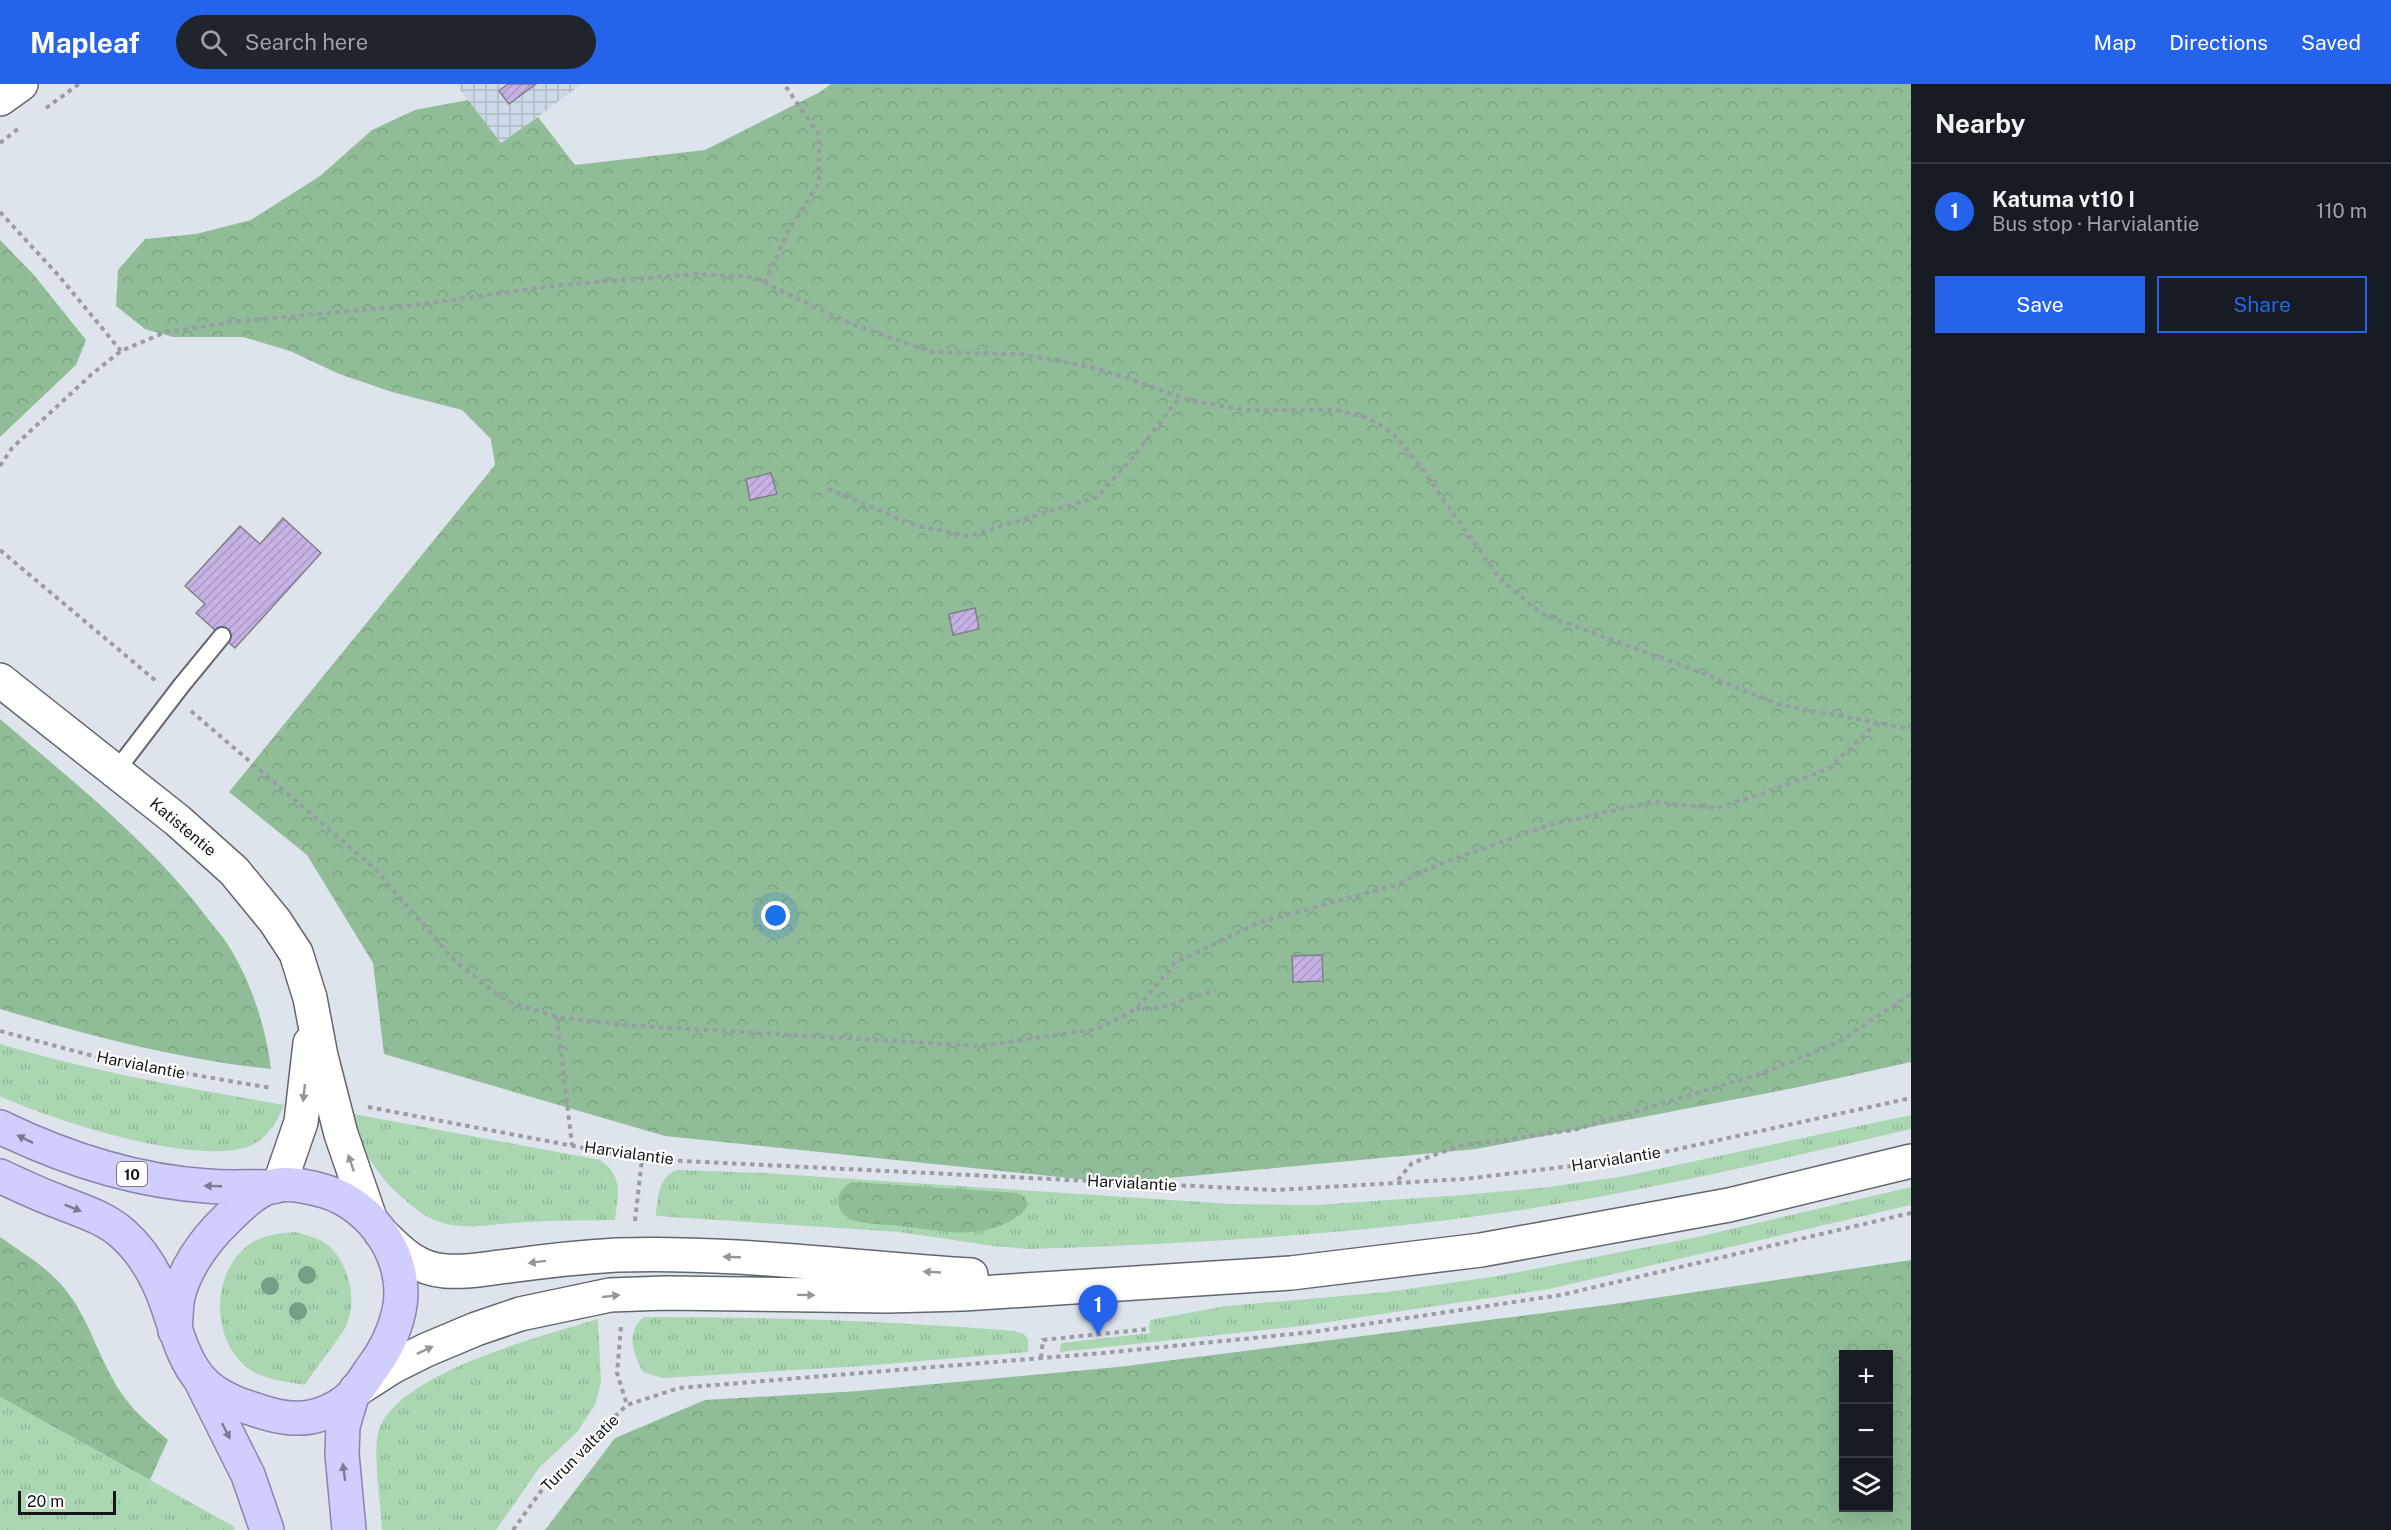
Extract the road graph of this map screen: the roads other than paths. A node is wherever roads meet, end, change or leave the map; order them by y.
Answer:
1 (21, 84) edge
2 (0, 99) edge
3 (222, 636) dead end
4 (0, 680) edge
5 (116, 771) junction
6 (313, 1014) junction
7 (0, 1127) edge
8 (1911, 1161) edge
9 (0, 1176) edge
10 (274, 1186) junction
11 (376, 1225) junction
12 (1117, 1284) junction
13 (175, 1331) junction
14 (200, 1379) junction
15 (354, 1393) junction
16 (267, 1530) edge
17 (350, 1530) edge

1 - 2 main road
3 - 5 lane
4 - 5 main road, Katistentie
5 - 6 main road, Katistentie
6 -> 10 main road, Katistentie
11 -> 6 main road, Katistentie
10 -> 7 highway, 10
8 - 12 main road
9 -> 13 highway, 10
10 - 11 highway, 10
10 - 13 highway
12 -> 11 main road
11 - 15 highway, 10
15 -> 12 main road
13 - 14 highway, 10
14 - 15 highway, 10
14 -> 16 highway, 10
17 -> 15 highway, 10

